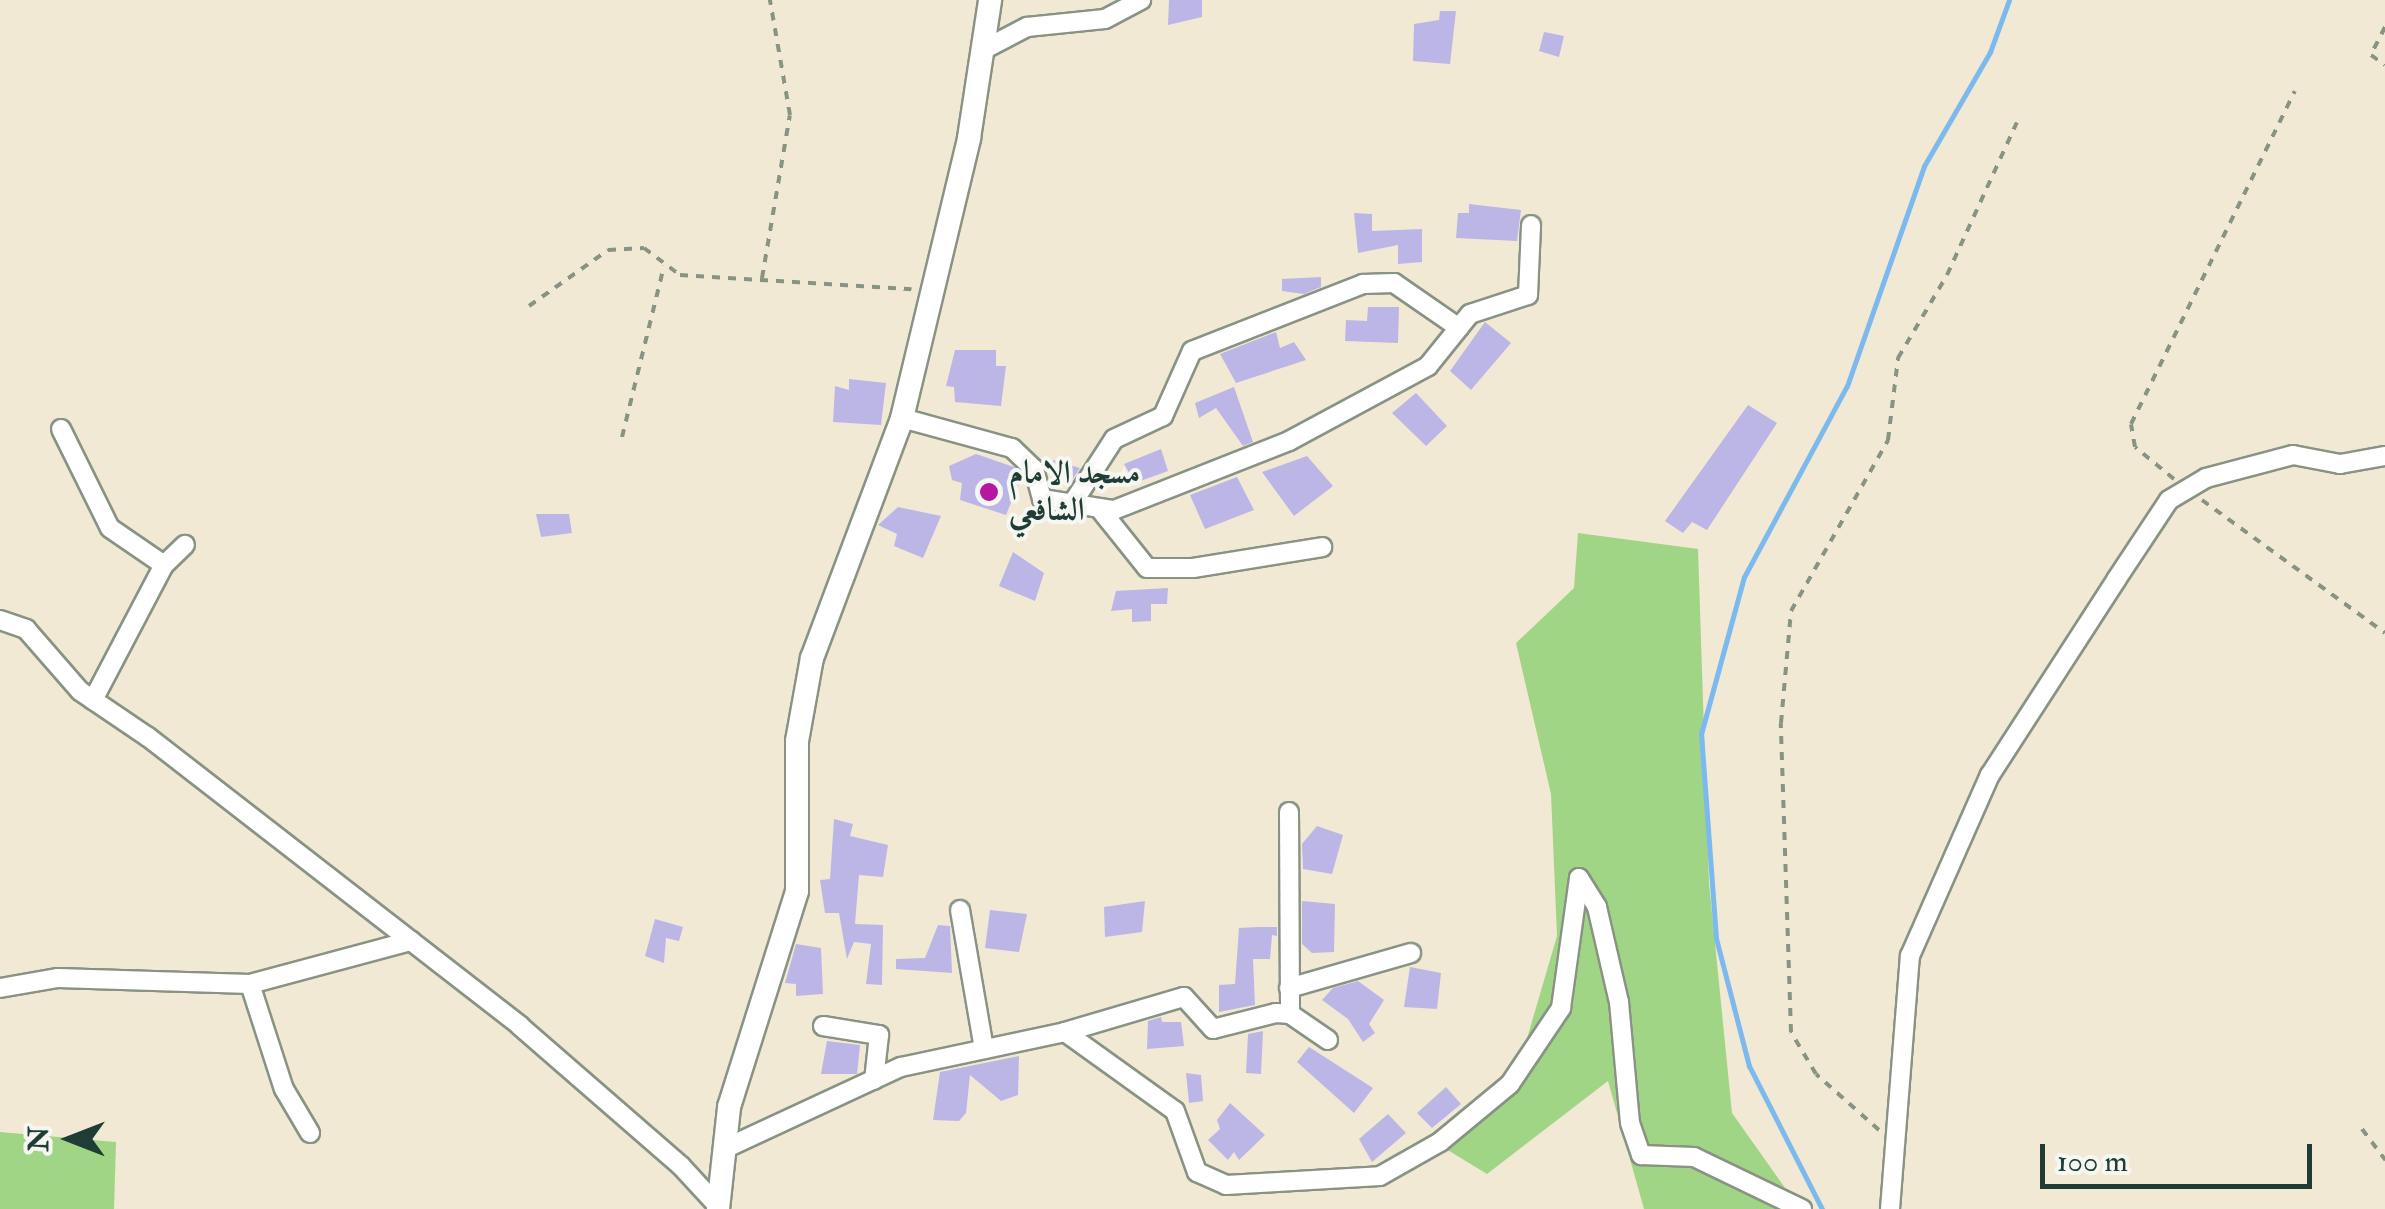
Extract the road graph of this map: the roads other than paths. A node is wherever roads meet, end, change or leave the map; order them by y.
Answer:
1 (990, 0) edge
2 (1140, 0) edge
3 (983, 50) junction
4 (1531, 225) dead end
5 (1459, 328) junction
6 (902, 418) junction
7 (61, 429) dead end
8 (2385, 456) edge
9 (1072, 504) junction
10 (1099, 508) junction
11 (186, 545) dead end
12 (1322, 547) dead end
13 (164, 564) junction
14 (0, 620) edge
15 (92, 700) junction
16 (1288, 812) dead end
17 (960, 910) dead end
18 (411, 941) junction
19 (1411, 953) dead end
20 (250, 984) junction
21 (0, 988) edge
22 (1289, 988) junction
23 (1290, 1014) junction
24 (823, 1026) dead end
25 (1065, 1032) junction
26 (1328, 1040) dead end
27 (984, 1049) junction
28 (874, 1080) junction
29 (310, 1133) dead end
30 (724, 1149) junction
31 (718, 1207) edge
32 (1802, 1209) edge
33 (1890, 1209) edge

1 - 3 street
2 - 3 street
3 - 6 street
4 - 5 street
5 - 9 street
5 - 10 street
6 - 9 street
6 - 30 street
7 - 13 street
8 - 33 street
9 - 10 street
10 - 12 street
11 - 13 street
13 - 15 street
14 - 15 street
15 - 18 street
16 - 22 street
17 - 27 street
18 - 20 street
18 - 31 street
19 - 22 street
20 - 21 street
20 - 29 street
22 - 23 street
23 - 25 street
23 - 26 street
24 - 28 street
25 - 27 street
25 - 32 street
27 - 28 street
28 - 30 street
30 - 31 street

